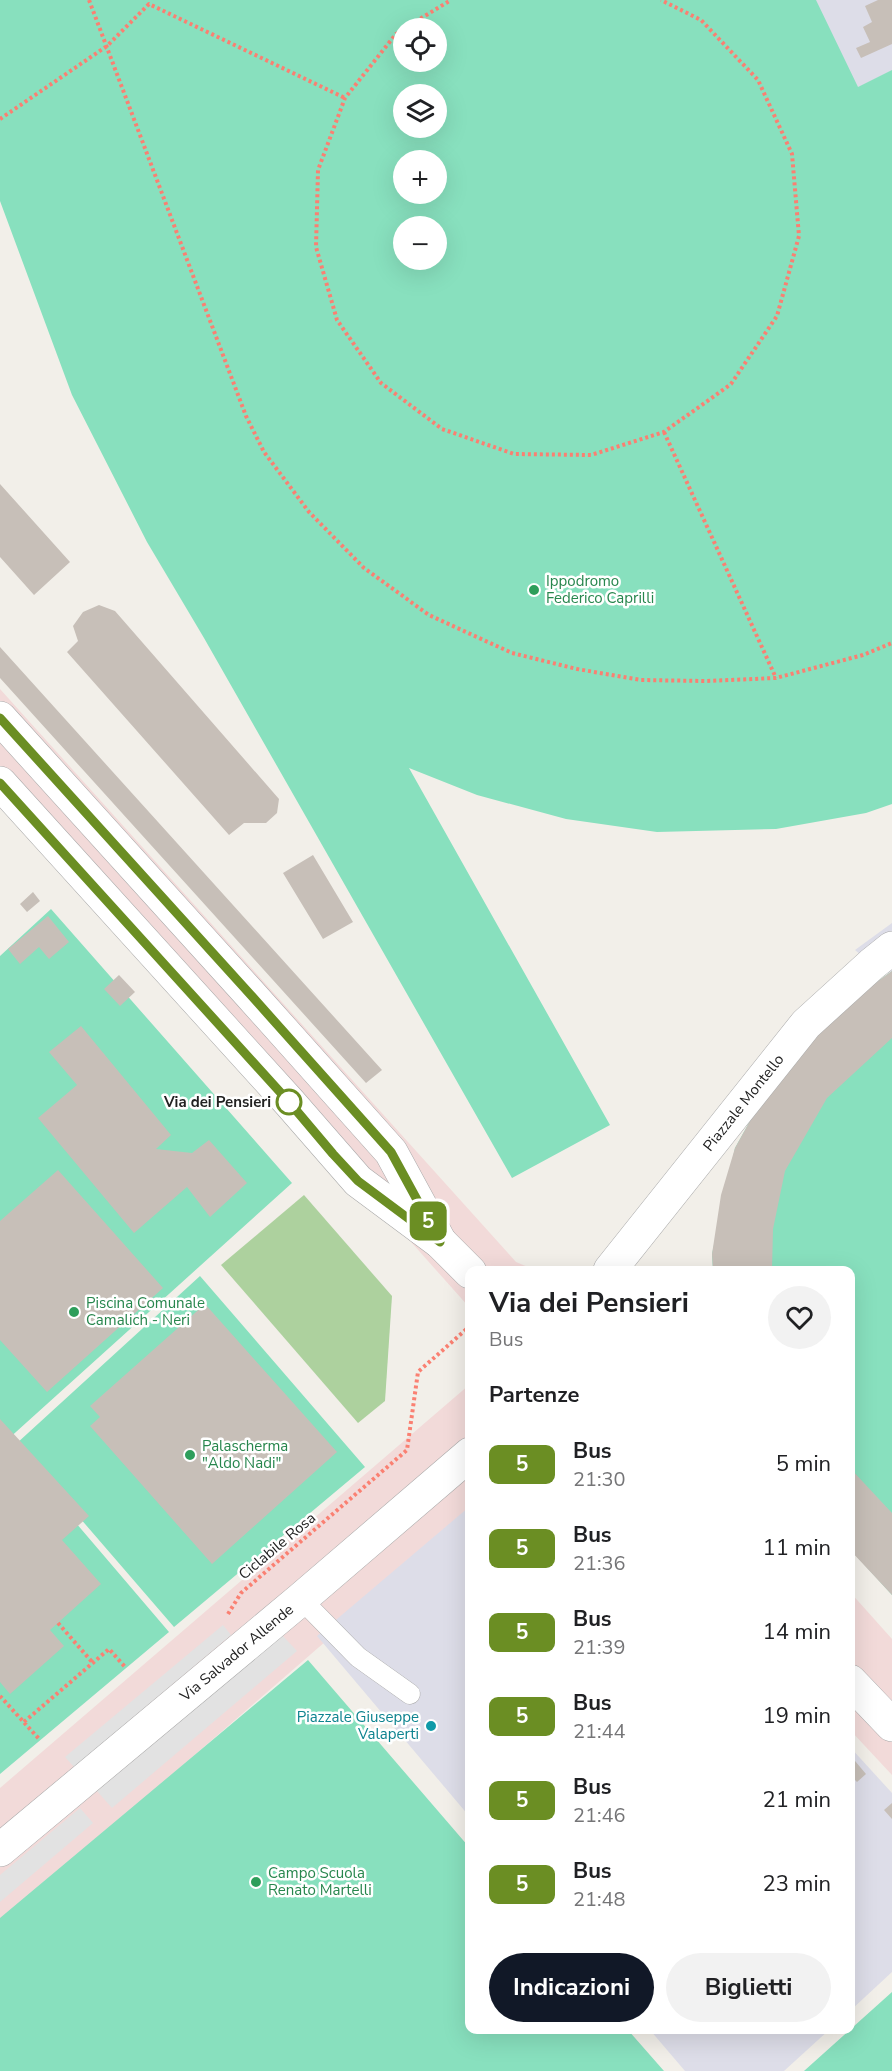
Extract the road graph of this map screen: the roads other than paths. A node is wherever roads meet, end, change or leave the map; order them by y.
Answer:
1 (0, 718) edge
2 (0, 783) edge
3 (892, 948) edge
4 (440, 1242) junction
5 (613, 1266) edge
6 (465, 1267) edge
7 (465, 1458) edge
8 (301, 1599) junction
9 (855, 1686) edge
10 (410, 1694) dead end
11 (892, 1725) edge
12 (0, 1850) edge

1 - 4 street
2 - 4 street
3 - 5 street, Piazzale Montello
4 - 6 street
7 - 8 street, Via Salvador Allende
8 - 10 lane
8 - 12 street, Via Salvador Allende
9 - 11 street

